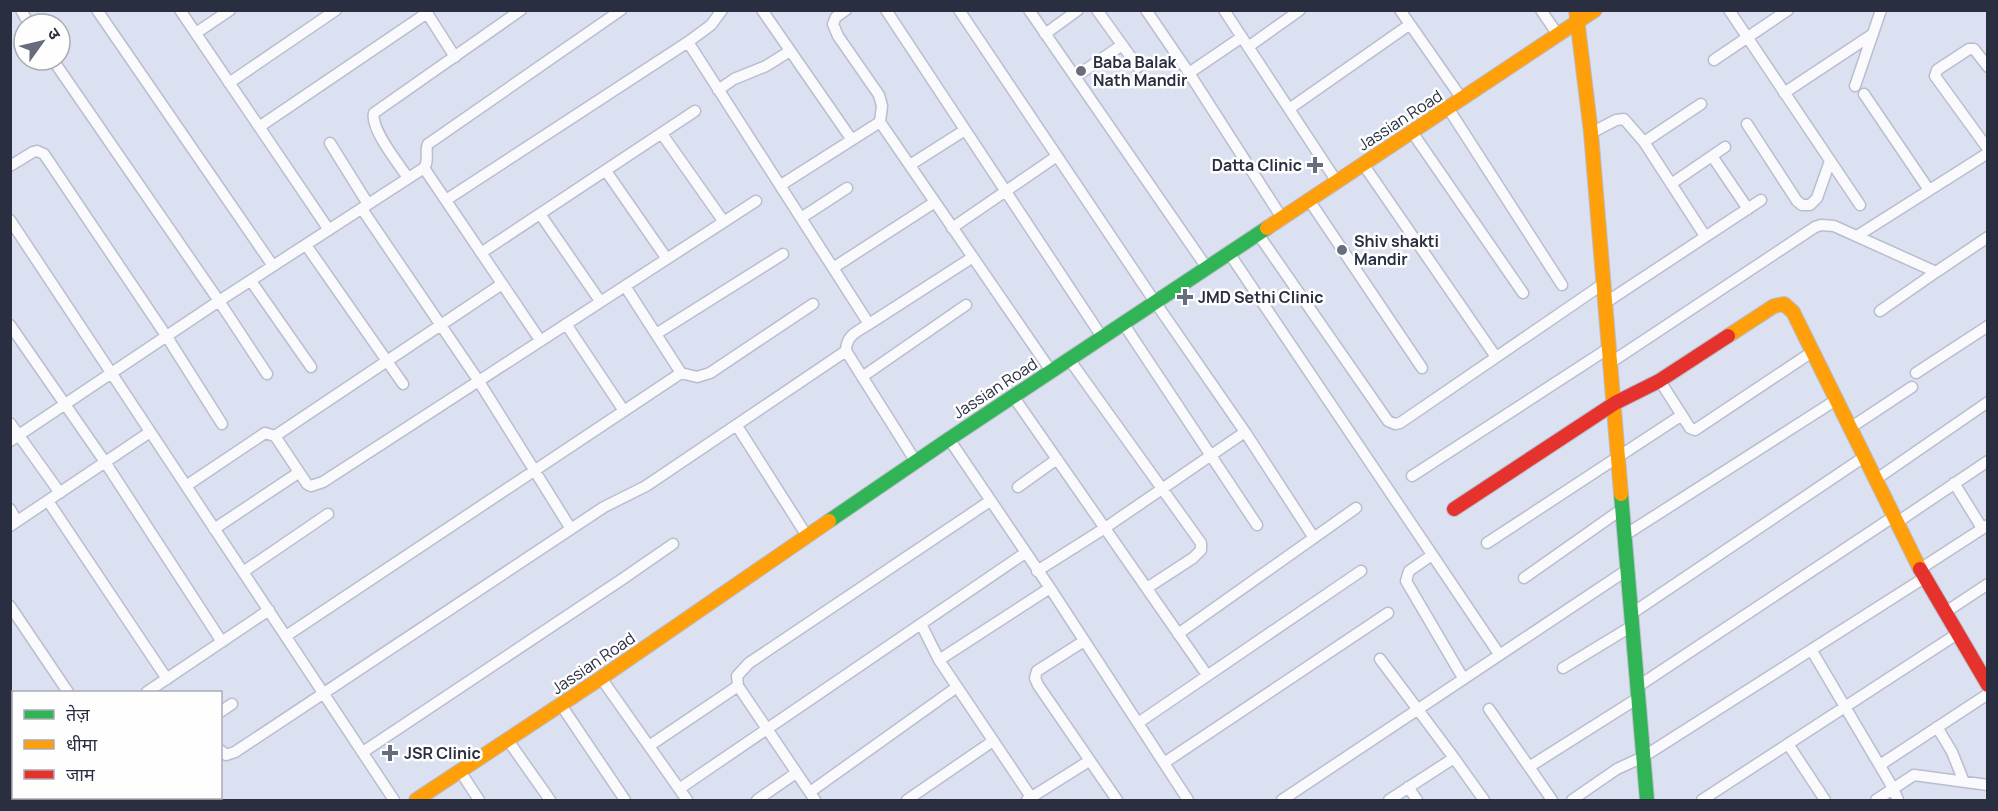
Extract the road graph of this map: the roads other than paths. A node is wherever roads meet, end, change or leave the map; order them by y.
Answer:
1 (98, 10) edge
2 (180, 10) edge
3 (230, 10) edge
4 (336, 10) edge
5 (621, 10) edge
6 (722, 10) edge
7 (846, 10) edge
8 (886, 10) edge
9 (959, 10) edge
10 (1029, 10) edge
11 (1078, 10) edge
12 (1097, 10) edge
13 (1146, 10) edge
14 (1224, 10) edge
15 (1300, 10) edge
16 (1400, 10) edge
17 (1541, 10) edge
18 (1595, 10) edge
19 (1730, 10) edge
20 (1788, 10) edge
21 (1881, 10) edge
22 (426, 12) edge
23 (765, 12) edge
24 (514, 13) edge
25 (1576, 17) edge
26 (1409, 25) junction
27 (196, 33) junction
28 (1045, 34) junction
29 (1873, 34) junction
30 (1558, 35) junction
31 (1748, 38) junction
32 (688, 42) junction
33 (1245, 42) junction
34 (1122, 45) junction
35 (790, 51) junction
36 (455, 57) junction
37 (1714, 60) dead end
38 (1138, 67) dead end
39 (1988, 67) edge
40 (61, 72) edge
41 (1189, 73) junction
42 (1075, 77) junction
43 (229, 83) junction
44 (1854, 86) dead end
45 (718, 90) junction
46 (1784, 93) junction
47 (1864, 94) dead end
48 (1462, 99) junction
49 (1701, 104) dead end
50 (1448, 108) junction
51 (1289, 109) junction
52 (695, 111) dead end
53 (880, 122) junction
54 (1747, 124) dead end
55 (259, 127) junction
56 (965, 130) junction
57 (1412, 132) junction
58 (1591, 133) junction
59 (662, 134) junction
60 (852, 140) junction
61 (1644, 142) junction
62 (330, 143) dead end
63 (1725, 147) dead end
64 (1988, 151) edge
65 (1057, 156) junction
66 (1712, 156) junction
67 (1830, 161) junction
68 (1363, 164) junction
69 (910, 165) junction
70 (10, 166) edge
71 (424, 168) junction
72 (606, 171) junction
73 (408, 178) junction
74 (1337, 182) junction
75 (1671, 184) junction
76 (781, 185) junction
77 (847, 188) dead end
78 (1929, 190) junction
79 (1006, 191) junction
80 (446, 200) junction
81 (1309, 200) junction
82 (1761, 200) dead end
83 (756, 201) dead end
84 (935, 202) junction
85 (1860, 205) dead end
86 (365, 207) junction
87 (1748, 209) junction
88 (540, 214) junction
89 (801, 218) junction
90 (1282, 218) junction
91 (10, 220) edge
92 (724, 222) junction
93 (952, 228) junction
94 (329, 230) junction
95 (1258, 234) junction
96 (1705, 236) junction
97 (1857, 236) junction
98 (1988, 237) edge
99 (306, 245) junction
100 (481, 253) junction
101 (1229, 253) junction
102 (783, 254) dead end
103 (973, 256) junction
104 (667, 259) junction
105 (273, 266) junction
106 (833, 268) junction
107 (1207, 268) junction
108 (1936, 272) junction
109 (251, 281) junction
110 (502, 284) junction
111 (1603, 284) junction
112 (1562, 285) dead end
113 (625, 286) junction
114 (1523, 293) dead end
115 (219, 302) junction
116 (600, 302) junction
117 (1155, 302) junction
118 (1605, 303) junction
119 (813, 304) dead end
120 (966, 305) dead end
121 (1880, 311) dead end
122 (1124, 323) junction
123 (566, 324) junction
124 (869, 324) junction
125 (10, 325) edge
126 (440, 325) junction
127 (1988, 326) edge
128 (656, 334) junction
129 (167, 337) junction
130 (1102, 337) junction
131 (540, 340) junction
132 (1609, 348) junction
133 (846, 351) junction
134 (1812, 352) junction
135 (1496, 357) junction
136 (1069, 359) junction
137 (386, 361) junction
138 (1610, 363) junction
139 (311, 368) dead end
140 (1422, 368) dead end
141 (1051, 371) junction
142 (112, 373) junction
143 (681, 373) junction
144 (267, 374) dead end
145 (1916, 374) dead end
146 (862, 377) junction
147 (478, 380) junction
148 (1660, 381) junction
149 (403, 384) dead end
150 (1912, 387) dead end
151 (1013, 396) junction
152 (1836, 400) junction
153 (1988, 402) edge
154 (1615, 403) junction
155 (65, 404) junction
156 (624, 411) junction
157 (1682, 415) junction
158 (10, 423) edge
159 (222, 424) dead end
160 (737, 426) junction
161 (1850, 428) junction
162 (150, 432) junction
163 (1245, 432) junction
164 (275, 436) junction
165 (15, 438) edge
166 (949, 439) junction
167 (1210, 456) junction
168 (1618, 456) junction
169 (1864, 457) junction
170 (1057, 459) junction
171 (1988, 460) edge
172 (105, 462) junction
173 (916, 462) junction
174 (535, 470) junction
175 (298, 473) junction
176 (1412, 476) dead end
177 (1875, 480) junction
178 (1954, 483) junction
179 (186, 486) junction
180 (1018, 487) dead end
181 (1162, 489) junction
182 (60, 493) junction
183 (48, 501) junction
184 (990, 501) junction
185 (1356, 508) dead end
186 (10, 509) edge
187 (1454, 509) dead end
188 (1622, 509) junction
189 (328, 514) dead end
190 (1895, 520) junction
191 (14, 523) edge
192 (1257, 525) dead end
193 (1985, 526) edge
194 (1105, 528) junction
195 (214, 529) junction
196 (571, 529) junction
197 (1625, 535) junction
198 (807, 536) junction
199 (1314, 538) junction
200 (1487, 543) dead end
201 (673, 544) dead end
202 (1025, 553) junction
203 (1432, 555) junction
204 (1628, 570) junction
205 (1037, 571) junction
206 (243, 572) junction
207 (1361, 572) dead end
208 (1922, 573) junction
209 (1524, 578) dead end
210 (1050, 588) junction
211 (1147, 588) junction
212 (1986, 589) edge
213 (10, 606) edge
214 (269, 610) junction
215 (1388, 613) dead end
216 (1944, 613) junction
217 (1631, 620) junction
218 (921, 624) junction
219 (1178, 634) junction
220 (1957, 634) junction
221 (286, 636) junction
222 (1084, 641) junction
223 (222, 642) junction
224 (1812, 651) junction
225 (1499, 654) junction
226 (1380, 659) dead end
227 (939, 660) junction
228 (1563, 668) dead end
229 (1207, 675) junction
230 (601, 678) junction
231 (1463, 678) junction
232 (167, 679) junction
233 (1988, 685) edge
234 (738, 686) junction
235 (957, 687) junction
236 (67, 691) edge
237 (150, 691) edge
238 (1638, 692) junction
239 (325, 694) junction
240 (1988, 694) edge
241 (232, 704) dead end
242 (561, 705) junction
243 (1845, 706) junction
244 (1490, 709) dead end
245 (1417, 710) junction
246 (222, 711) edge
247 (1138, 723) junction
248 (1937, 727) junction
249 (768, 729) junction
250 (507, 739) junction
251 (993, 741) junction
252 (1788, 744) junction
253 (649, 746) junction
254 (222, 752) edge
255 (363, 752) junction
256 (1643, 757) junction
257 (1454, 758) junction
258 (1089, 761) junction
259 (1164, 763) junction
260 (1880, 765) junction
261 (1529, 767) junction
262 (460, 771) junction
263 (796, 773) junction
264 (1964, 782) junction
265 (1988, 785) edge
266 (1408, 787) junction
267 (1893, 788) junction
268 (679, 789) junction
269 (813, 796) edge
270 (1031, 800) edge
271 (394, 801) edge
272 (416, 801) edge
273 (479, 801) edge
274 (550, 801) edge
275 (625, 801) edge
276 (687, 801) edge
277 (757, 801) edge
278 (907, 801) edge
279 (1117, 801) edge
280 (1188, 801) edge
281 (1282, 801) edge
282 (1389, 801) edge
283 (1417, 801) edge
284 (1484, 801) edge
285 (1552, 801) edge
286 (1572, 801) edge
287 (1647, 801) edge
288 (1702, 801) edge
289 (1825, 801) edge
290 (1876, 801) edge
291 (1898, 801) edge

1 - 105 street
2 - 27 street
3 - 27 street
4 - 43 street
5 - 71 street
6 - 32 street
7 - 53 street
8 - 56 street
9 - 65 street
10 - 28 street
11 - 28 street
12 - 34 street
13 - 41 street
14 - 33 street
15 - 33 street
16 - 26 street
17 - 30 street
18 - 25 street, Jassian Road
19 - 31 street
20 - 31 street
21 - 29 street
22 - 36 street
22 - 55 street
23 - 35 street
24 - 36 street
25 - 30 street, Jassian Road
25 - 58 street
26 - 48 street
26 - 51 street
27 - 43 street
28 - 42 street
29 - 44 street
29 - 46 street
30 - 48 street, Jassian Road
31 - 37 street
31 - 46 street
32 - 45 street
32 - 80 street
33 - 41 street
33 - 51 street
34 - 38 street
34 - 42 street
35 - 45 street
35 - 60 street
36 - 73 street
39 - 64 street
40 - 115 street
41 - 90 street
42 - 107 street
43 - 55 street
45 - 76 street
46 - 67 street
47 - 78 street
48 - 50 street, Jassian Road
49 - 61 street
50 - 57 street, Jassian Road
50 - 112 street
51 - 74 street
52 - 59 street
53 - 60 street
53 - 69 street
54 - 67 street
55 - 94 street
56 - 69 street
56 - 79 street
57 - 68 street, Jassian Road
57 - 114 street
58 - 61 street
58 - 111 street
59 - 72 street
59 - 92 street
60 - 76 street
61 - 75 street
62 - 86 street
63 - 66 street
64 - 78 street
65 - 79 street
65 - 117 street
66 - 75 street
66 - 87 street
67 - 85 street
68 - 74 street, Jassian Road
68 - 135 street
69 - 84 street
70 - 129 street
71 - 73 street
71 - 80 street
72 - 88 street
72 - 104 street
73 - 86 street
74 - 81 street, Jassian Road
75 - 96 street
76 - 89 street
77 - 89 street
78 - 97 street
79 - 93 street
79 - 130 street
80 - 100 street
81 - 90 street, Jassian Road
81 - 140 street
82 - 87 street
83 - 92 street
84 - 93 street
84 - 106 street
86 - 94 street
86 - 126 street
87 - 96 street
88 - 100 street
88 - 116 street
89 - 106 street
90 - 95 street, Jassian Road
91 - 142 street
92 - 104 street
93 - 103 street
94 - 99 street
95 - 101 street, Jassian Road
95 - 135 street
96 - 118 street
97 - 108 street
97 - 138 street
98 - 108 street
99 - 105 street
99 - 137 street
100 - 110 street
101 - 107 street, Jassian Road
101 - 203 street
102 - 128 street
103 - 124 street
103 - 141 street
104 - 113 street
105 - 109 street
106 - 124 street
107 - 117 street, Jassian Road
108 - 121 street
109 - 115 street
109 - 139 street
110 - 126 street
110 - 131 street
111 - 118 street
111 - 135 street
113 - 116 street
113 - 128 street
115 - 129 street
115 - 144 street
116 - 123 street
117 - 122 street, Jassian Road
117 - 163 street
118 - 132 street
119 - 143 street
120 - 146 street
122 - 130 street, Jassian Road
122 - 167 street
123 - 131 street
123 - 156 street
124 - 133 street
125 - 155 street
126 - 137 street
126 - 147 street
127 - 145 street
128 - 143 street
129 - 142 street
129 - 159 street
130 - 136 street, Jassian Road
131 - 147 street
132 - 138 street
132 - 176 street
133 - 146 street
133 - 160 street
134 - 148 street
134 - 152 street
134 - 157 street
136 - 141 street, Jassian Road
136 - 181 street
137 - 149 street
137 - 164 street
138 - 154 street
141 - 151 street, Jassian Road
142 - 155 street
142 - 162 street
143 - 156 street
146 - 173 street
147 - 174 street
147 - 175 street
148 - 154 street
148 - 157 street
150 - 161 street
151 - 166 street, Jassian Road
151 - 170 street
152 - 161 street
152 - 197 street
153 - 177 street
154 - 168 street
154 - 187 street
155 - 165 street
155 - 172 street
156 - 174 street
157 - 168 street
158 - 165 street
160 - 196 street
160 - 198 street
161 - 169 street
162 - 172 street
162 - 179 street
163 - 167 street
163 - 199 street
164 - 175 street
164 - 179 street
165 - 182 street
166 - 173 street, Jassian Road
166 - 184 street
167 - 181 street
167 - 192 street
168 - 188 street
168 - 200 street
169 - 177 street
169 - 217 street
170 - 180 street
170 - 194 street
171 - 178 street
172 - 182 street
172 - 223 street
173 - 198 street, Jassian Road
174 - 196 street
174 - 221 street
175 - 195 street
177 - 190 street
178 - 190 street
178 - 193 street
179 - 195 street
181 - 194 street
181 - 211 street
182 - 183 street
183 - 191 street
183 - 232 street
184 - 202 street
184 - 234 street
185 - 199 street
186 - 191 street
188 - 197 street
188 - 209 street
189 - 206 street
190 - 208 street
190 - 238 street
193 - 208 street
194 - 205 street
194 - 211 street
195 - 206 street
196 - 239 street
197 - 204 street
198 - 230 street, Jassian Road
199 - 219 street
201 - 255 street
202 - 205 street
202 - 218 street
203 - 225 street
203 - 231 street
204 - 217 street
204 - 225 street
205 - 210 street
206 - 214 street
207 - 229 street
208 - 216 street
208 - 224 street
210 - 222 street
210 - 227 street
211 - 219 street
212 - 216 street
213 - 236 street
214 - 221 street
214 - 223 street
215 - 259 street
216 - 220 street
217 - 228 street
217 - 238 street
218 - 227 street
218 - 249 street
219 - 229 street
220 - 233 street
220 - 243 street
221 - 239 street
222 - 247 street
222 - 258 street
223 - 232 street
224 - 243 street
224 - 256 street
225 - 231 street
226 - 245 street
227 - 235 street
229 - 247 street
230 - 242 street, Jassian Road
230 - 253 street
231 - 245 street
232 - 237 street
234 - 249 street
234 - 253 street
235 - 251 street
235 - 269 street
238 - 256 street
238 - 261 street
239 - 254 street
239 - 255 street
240 - 248 street
241 - 246 street
242 - 250 street, Jassian Road
242 - 275 street
243 - 252 street
243 - 260 street
244 - 261 street
245 - 257 street
245 - 281 street
247 - 259 street
248 - 260 street
248 - 264 street
249 - 263 street
249 - 268 street
250 - 262 street, Jassian Road
250 - 274 street
251 - 270 street
251 - 278 street
252 - 288 street
252 - 289 street
253 - 268 street
255 - 271 street
256 - 286 street
256 - 287 street
257 - 266 street
257 - 284 street
258 - 270 street
258 - 279 street
259 - 280 street
260 - 267 street
261 - 285 street
262 - 272 street, Jassian Road
262 - 273 street
263 - 269 street
263 - 277 street
264 - 265 street
264 - 267 street
266 - 282 street
266 - 283 street
267 - 290 street
267 - 291 street
268 - 276 street

